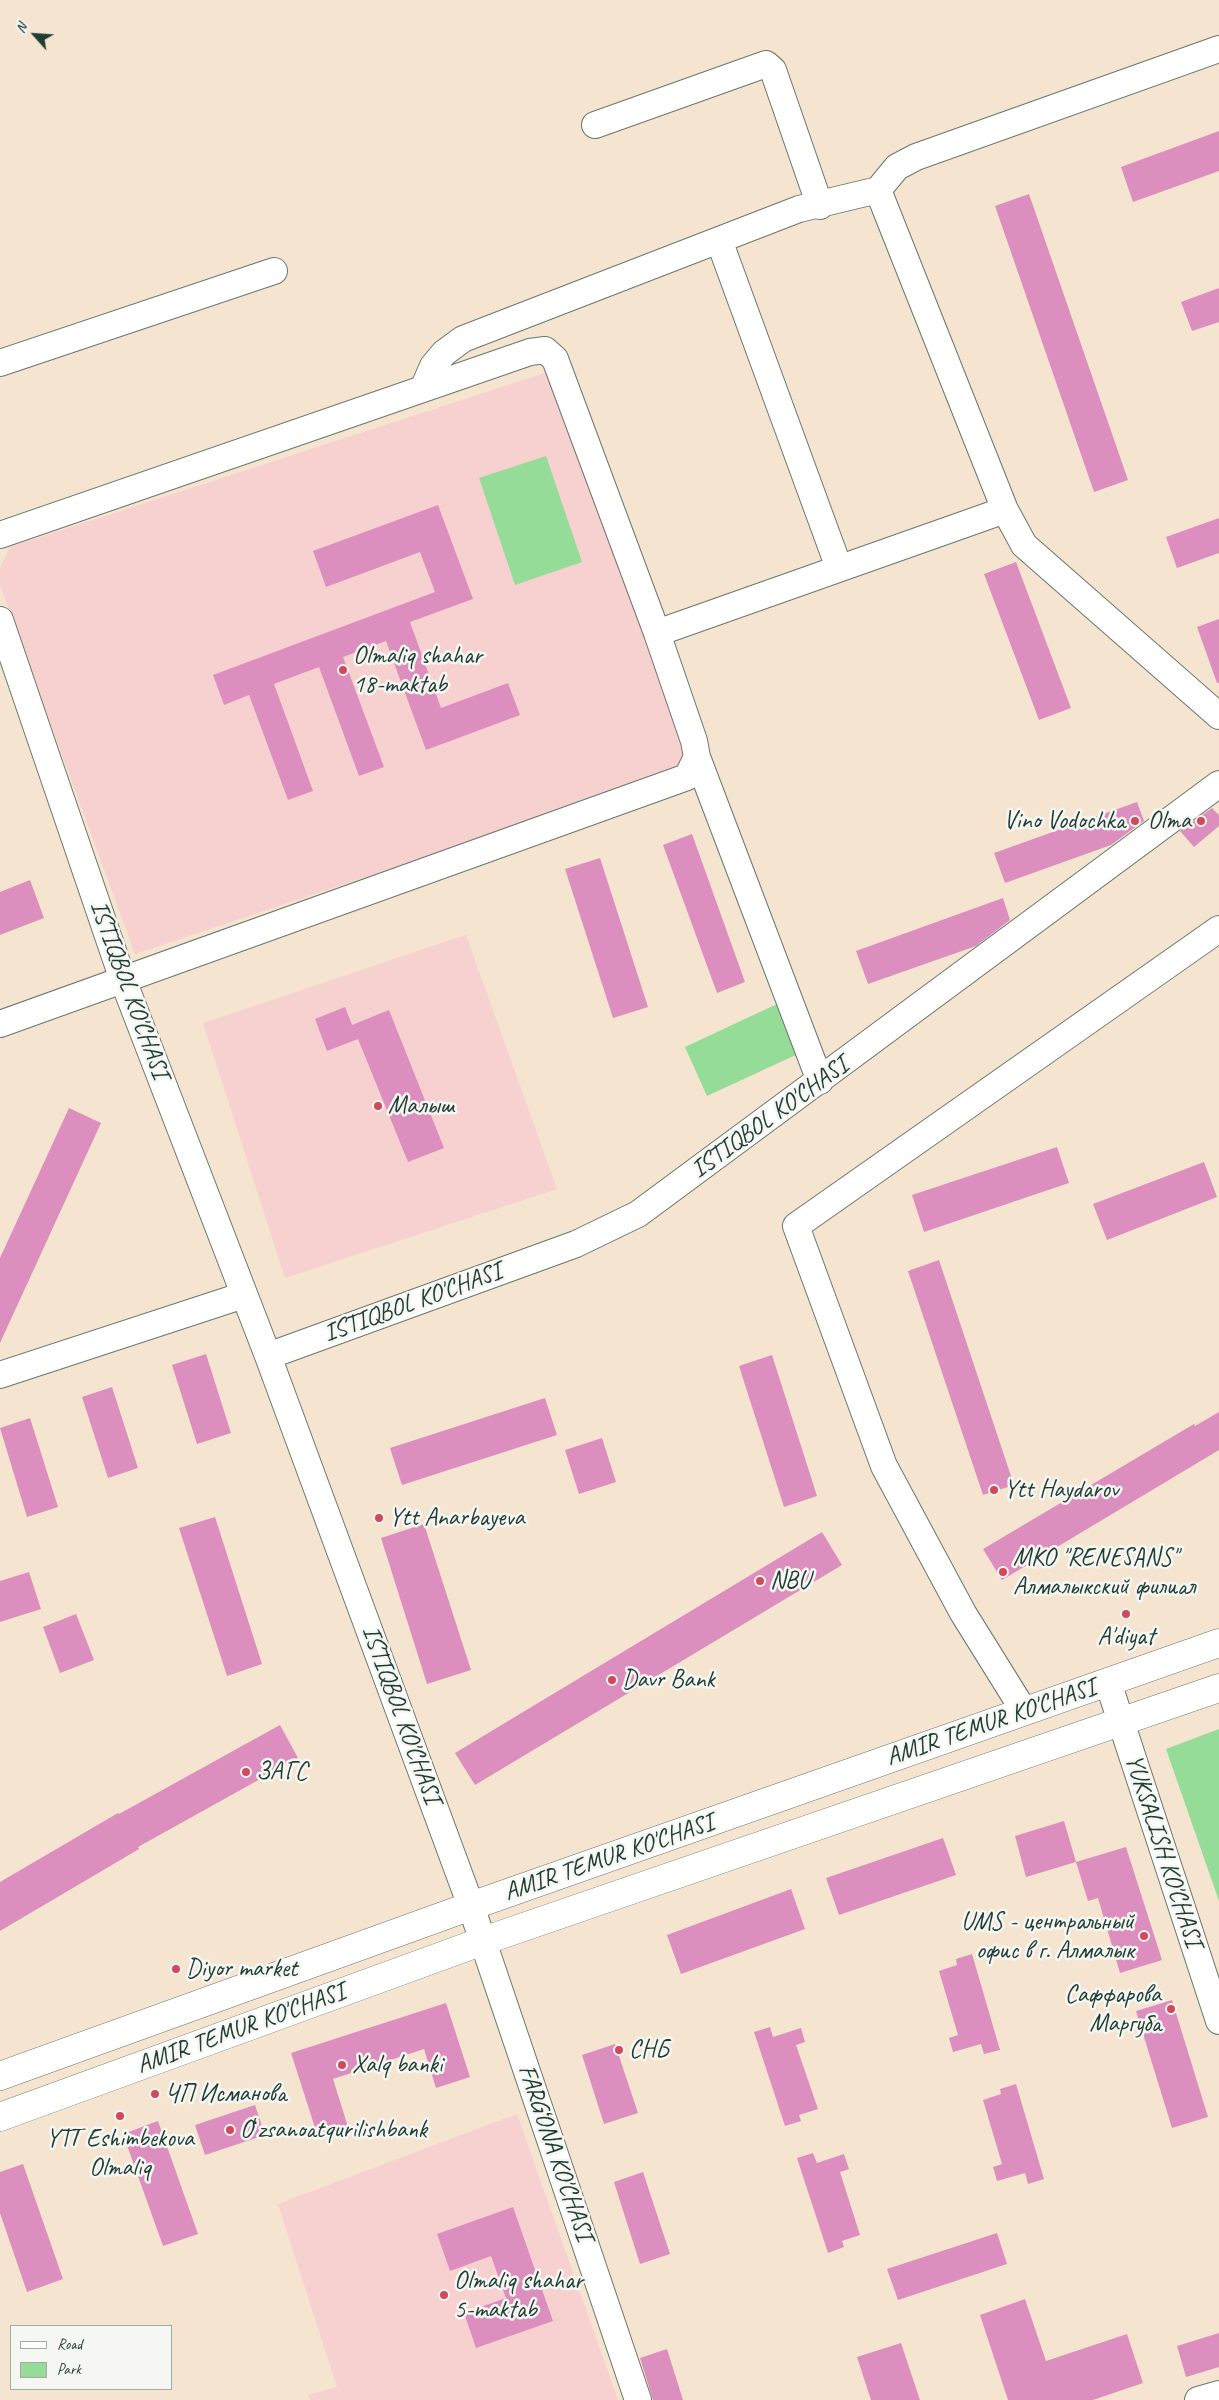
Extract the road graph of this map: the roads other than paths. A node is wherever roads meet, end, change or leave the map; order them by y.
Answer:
1 (1219, 49) edge
2 (596, 125) dead end
3 (878, 190) junction
4 (820, 206) junction
5 (719, 240) junction
6 (274, 271) dead end
7 (0, 363) edge
8 (423, 389) junction
9 (1006, 510) junction
10 (0, 535) edge
11 (839, 568) junction
12 (0, 620) edge
13 (656, 633) junction
14 (1219, 716) edge
15 (696, 757) junction
16 (1219, 784) edge
17 (1219, 930) edge
18 (123, 980) junction
19 (0, 1024) edge
20 (820, 1081) junction
21 (244, 1295) junction
22 (268, 1356) junction
23 (0, 1375) edge
24 (1219, 1643) edge
25 (1108, 1682) junction
26 (1219, 1688) edge
27 (1024, 1712) junction
28 (1121, 1723) junction
29 (471, 1906) junction
30 (483, 1941) junction
31 (1219, 2021) edge
32 (0, 2076) edge
33 (0, 2117) edge
34 (1219, 2394) edge
35 (638, 2400) edge
36 (1198, 2400) edge

1 - 3 street
2 - 4 street
3 - 4 street
3 - 9 street
4 - 5 street
5 - 8 street
5 - 11 street
6 - 7 street
8 - 10 street
8 - 13 street
9 - 11 street
9 - 14 street
11 - 13 street
12 - 18 street, ISTIQBOL KO'CHASI
13 - 15 street
15 - 18 street
15 - 20 street
16 - 20 street, ISTIQBOL KO'CHASI
17 - 27 street
18 - 19 street
18 - 21 street, ISTIQBOL KO'CHASI
20 - 22 street, ISTIQBOL KO'CHASI
21 - 22 street, ISTIQBOL KO'CHASI
21 - 23 street
22 - 29 street, ISTIQBOL KO'CHASI
24 - 25 main road, AMIR TEMUR KO'CHASI
25 - 27 main road, AMIR TEMUR KO'CHASI
25 - 28 street, YUKSALISH KO'CHASI
26 - 28 main road, AMIR TEMUR KO'CHASI
27 - 29 main road, AMIR TEMUR KO'CHASI
28 - 30 main road, AMIR TEMUR KO'CHASI
28 - 31 street, YUKSALISH KO'CHASI
29 - 30 street, FARG‘ONA KO'CHASI
29 - 32 main road, AMIR TEMUR KO'CHASI
30 - 33 main road, AMIR TEMUR KO'CHASI
30 - 35 street, FARG‘ONA KO'CHASI
34 - 36 street

